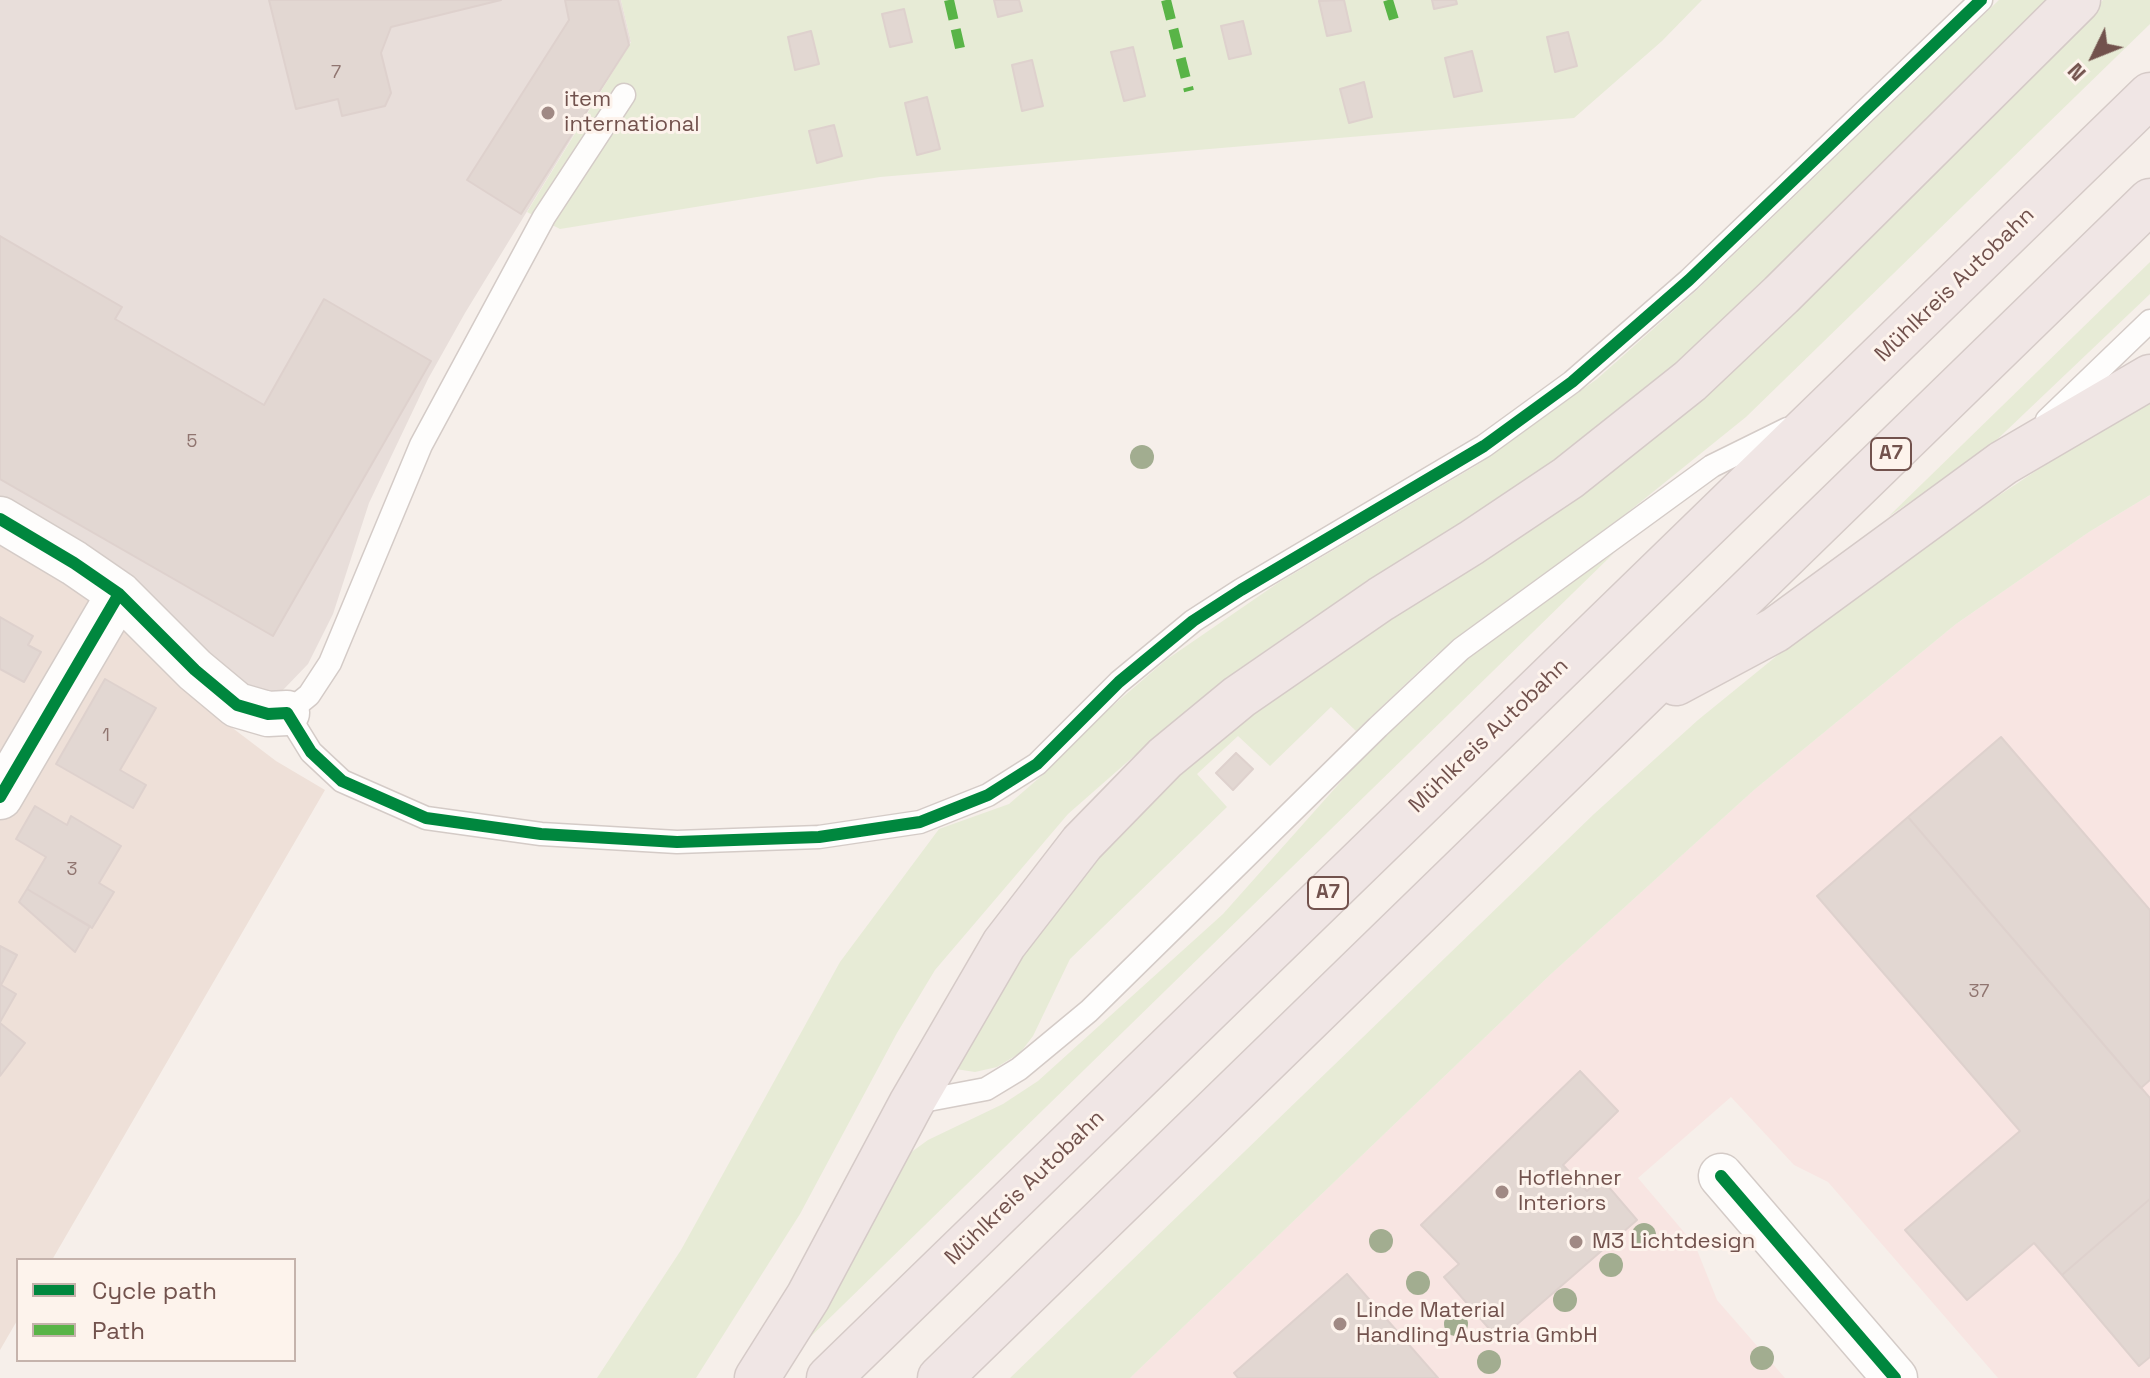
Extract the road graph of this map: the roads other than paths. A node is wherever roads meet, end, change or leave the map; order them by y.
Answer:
1 (1981, 0) edge
2 (2078, 0) edge
3 (624, 95) dead end
4 (2150, 95) edge
5 (2150, 201) edge
6 (2150, 321) edge
7 (2150, 377) edge
8 (1827, 409) junction
9 (2003, 463) junction
10 (0, 519) edge
11 (119, 594) junction
12 (1631, 706) junction
13 (287, 713) junction
14 (0, 797) edge
15 (911, 1104) junction
16 (1721, 1176) dead end
17 (757, 1378) edge
18 (829, 1378) edge
19 (940, 1378) edge
20 (1895, 1378) edge

1 - 13 lane
2 - 15 highway
3 - 13 lane
4 - 8 highway, Mühlkreis Autobahn / A7
5 - 12 highway, A7
6 - 9 lane
7 - 9 highway
8 - 15 lane
8 - 18 highway, Mühlkreis Autobahn / A7
9 - 12 highway
10 - 11 street
11 - 13 street
11 - 14 street
12 - 19 highway, A7
15 - 17 highway
16 - 20 street

